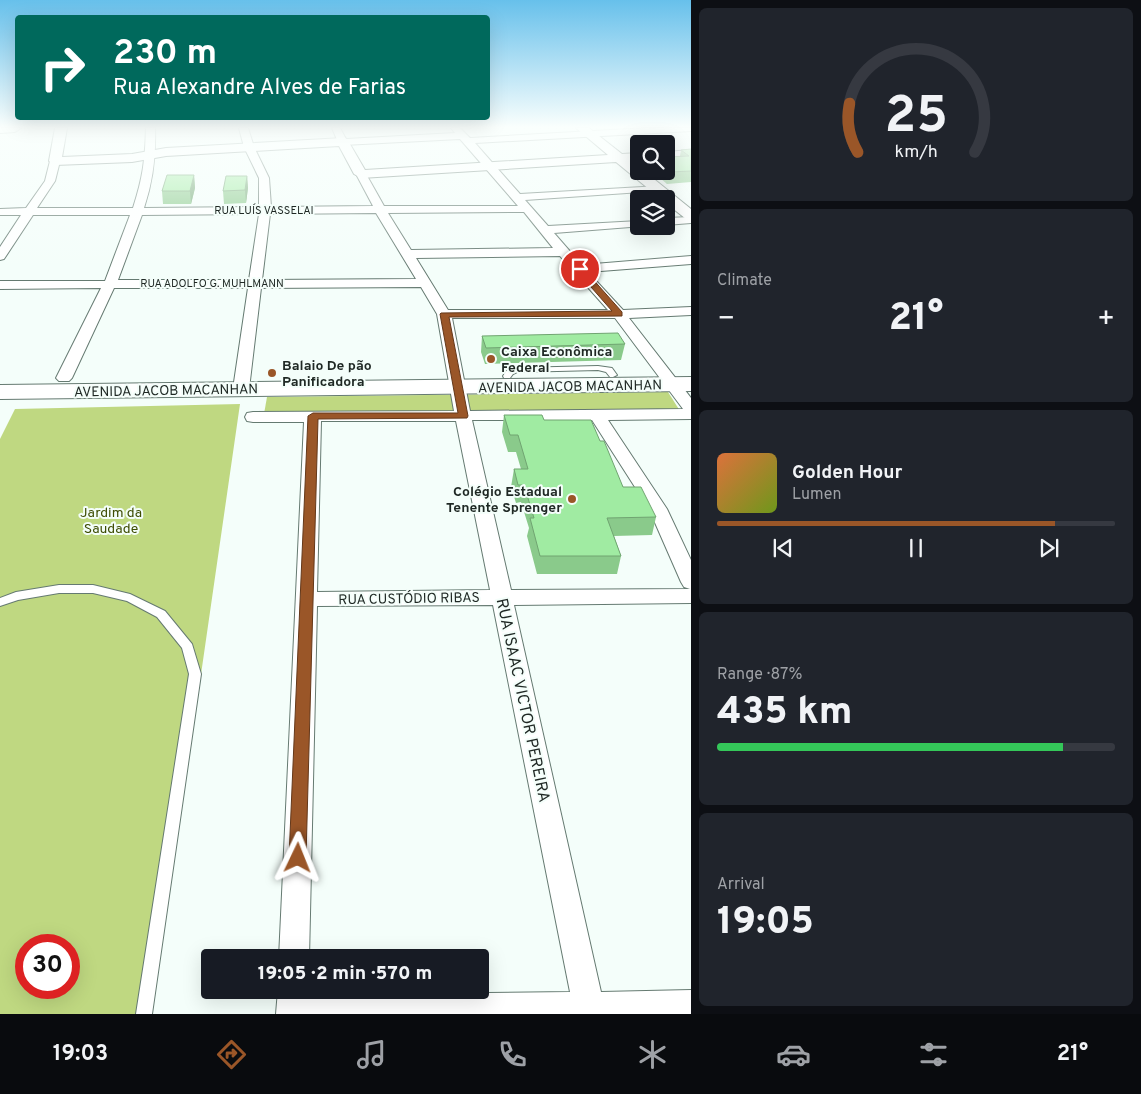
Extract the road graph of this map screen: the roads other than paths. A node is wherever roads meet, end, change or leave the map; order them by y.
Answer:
1 (51, 175) edge
2 (148, 175) edge
3 (263, 175) edge
4 (362, 175) edge
5 (499, 175) edge
6 (641, 175) edge
7 (656, 188) junction
8 (517, 197) junction
9 (527, 209) junction
10 (265, 210) junction
11 (380, 210) junction
12 (0, 212) edge
13 (30, 212) junction
14 (137, 212) junction
15 (691, 218) edge
16 (675, 221) edge
17 (630, 225) edge
18 (546, 230) junction
19 (564, 252) junction
20 (408, 254) junction
21 (0, 256) edge
22 (691, 260) edge
23 (580, 269) junction
24 (256, 283) junction
25 (424, 283) junction
26 (110, 284) junction
27 (0, 285) edge
28 (691, 311) edge
29 (444, 314) junction
30 (619, 314) junction
31 (64, 378) junction
32 (0, 379) edge
33 (680, 379) edge
34 (456, 382) junction
35 (242, 383) junction
36 (0, 392) edge
37 (691, 409) edge
38 (691, 414) edge
39 (598, 415) junction
40 (313, 416) junction
41 (463, 416) junction
42 (253, 417) dead end
43 (691, 582) edge
44 (502, 596) junction
45 (691, 596) edge
46 (307, 599) junction
47 (0, 602) edge
48 (294, 949) edge
49 (292, 1005) edge
50 (691, 1006) edge
51 (589, 1011) edge
52 (144, 1014) edge

1 - 13 street
2 - 14 street
3 - 10 street
4 - 11 street
5 - 8 street
6 - 7 street
7 - 8 street
7 - 15 street
8 - 9 street
9 - 11 street, RUA LUÍS VASSELAI
9 - 18 street
10 - 11 street, RUA LUÍS VASSELAI
10 - 14 street, RUA LUÍS VASSELAI
10 - 24 street
11 - 20 street
12 - 13 street, RUA LUÍS VASSELAI
13 - 14 street, RUA LUÍS VASSELAI
13 - 21 street
14 - 26 street
15 - 16 street
17 - 18 street
18 - 19 street
19 - 20 street
19 - 23 street
20 - 25 street
22 - 23 street
23 - 30 street
24 - 25 street, RUA ADOLFO G. MUHLMANN
24 - 26 street, RUA ADOLFO G. MUHLMANN
24 - 35 street
25 - 29 street
26 - 27 street, RUA ADOLFO G. MUHLMANN
26 - 31 street
28 - 30 street
29 - 30 street
29 - 34 street, RUA ISAAC VICTOR PEREIRA
30 - 33 street
31 - 32 main road, AVENIDA JACOB MACANHAN
31 - 35 main road, AVENIDA JACOB MACANHAN
33 - 34 main road, AVENIDA JACOB MACANHAN
33 - 34 main road, AVENIDA JACOB MACANHAN
33 - 37 street
34 - 35 main road, AVENIDA JACOB MACANHAN
34 - 41 street, RUA ISAAC VICTOR PEREIRA
35 - 36 main road, AVENIDA JACOB MACANHAN
38 - 39 street
39 - 41 street
39 - 43 street
40 - 41 street
40 - 42 street
40 - 46 street
41 - 44 street, RUA ISAAC VICTOR PEREIRA
44 - 45 street, RUA CUSTÓDIO RIBAS
44 - 46 street, RUA CUSTÓDIO RIBAS
44 - 51 street, RUA ISAAC VICTOR PEREIRA
46 - 48 street
47 - 52 lane
49 - 51 street
50 - 51 street

